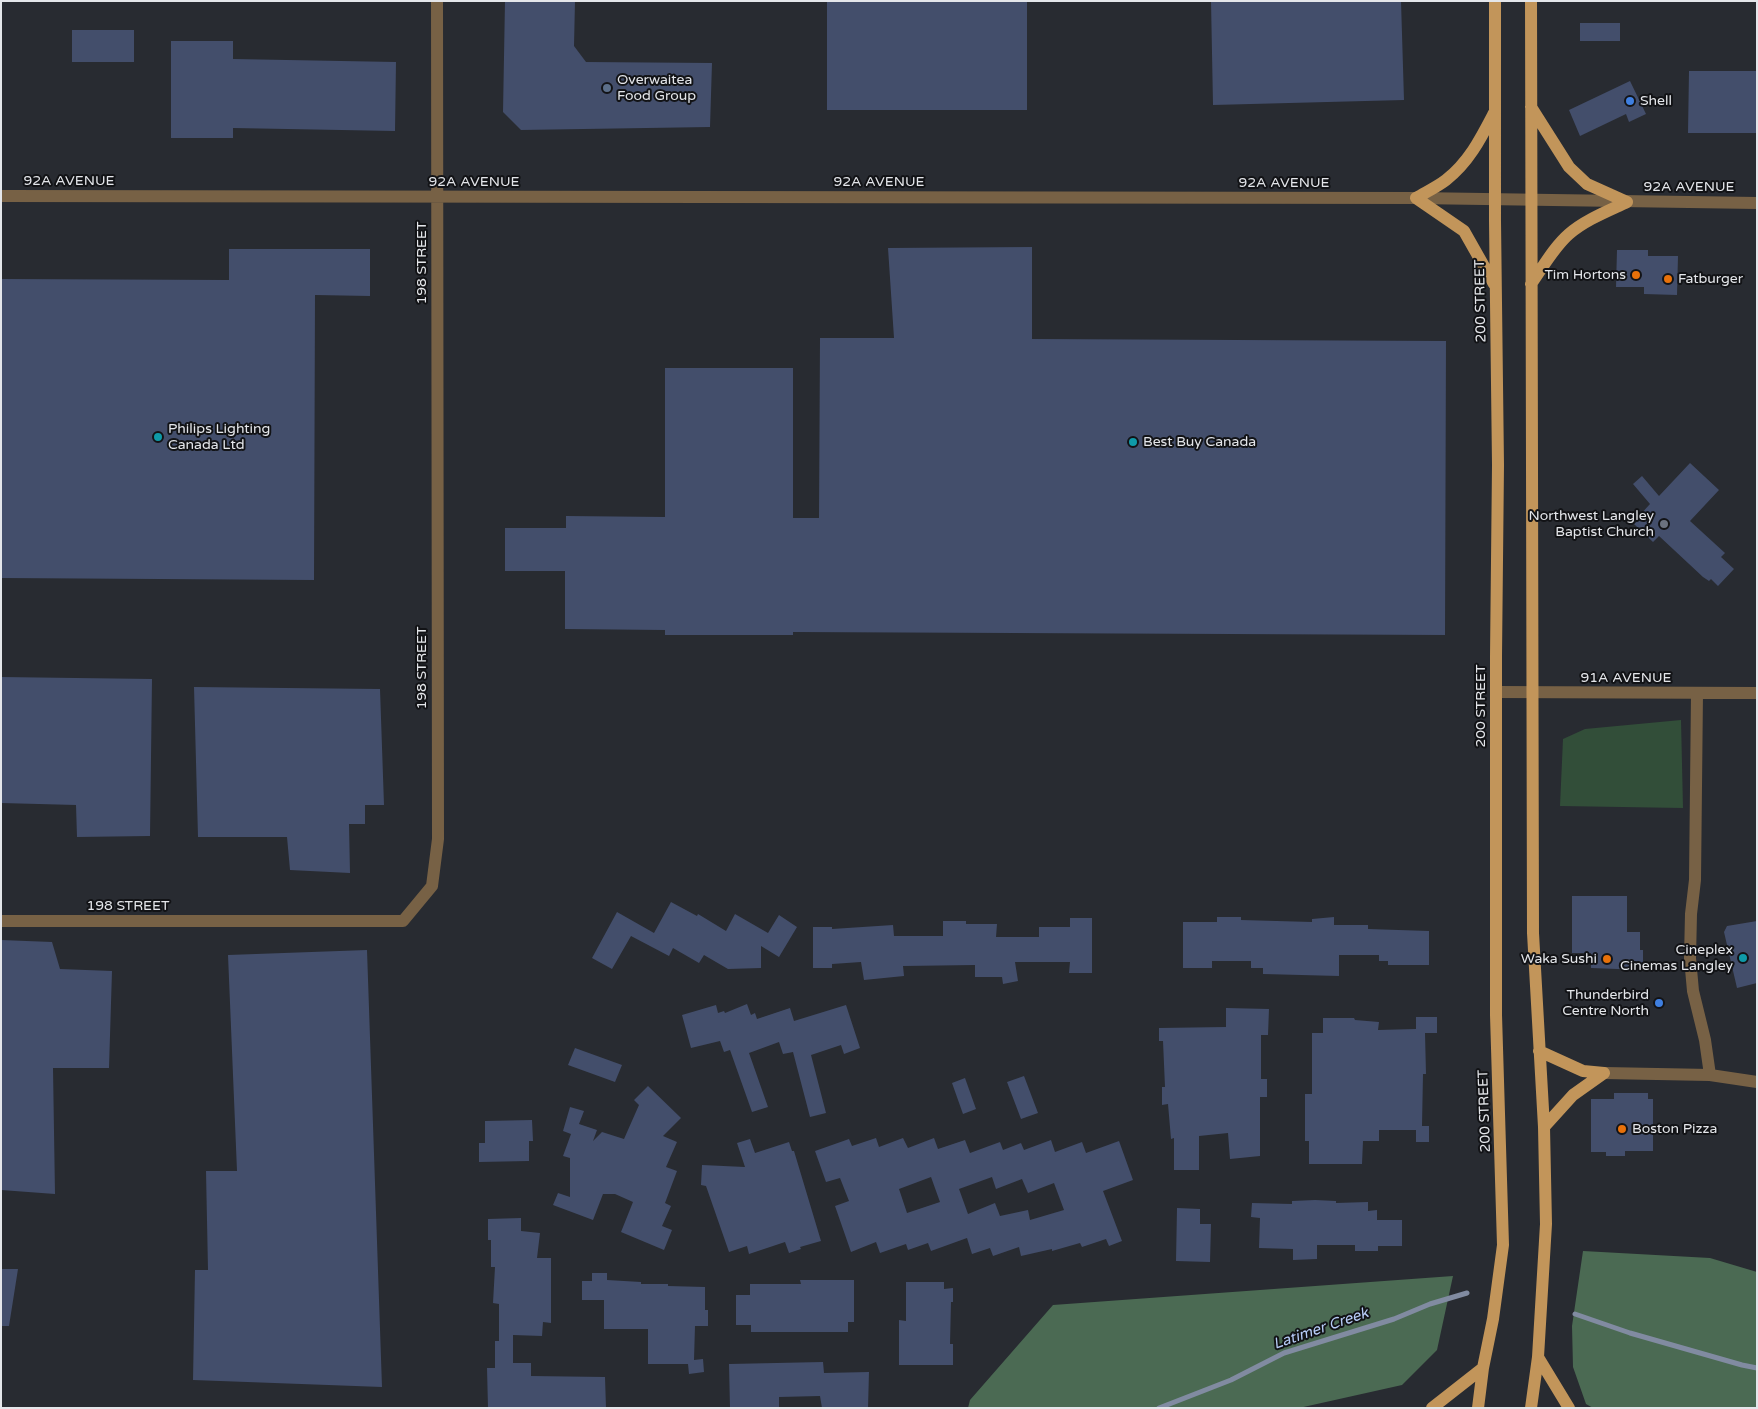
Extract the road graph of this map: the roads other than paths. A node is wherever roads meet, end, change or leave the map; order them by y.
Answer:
1 (437, 1) edge
2 (1496, 1) edge
3 (1531, 1) edge
4 (1531, 107) junction
5 (1496, 111) junction
6 (1, 196) edge
7 (436, 197) junction
8 (1416, 198) junction
9 (1496, 199) junction
10 (1531, 200) junction
11 (1627, 202) junction
12 (1757, 203) edge
13 (1531, 284) junction
14 (1496, 287) junction
15 (1496, 692) junction
16 (1532, 692) junction
17 (1697, 693) junction
18 (1757, 694) edge
19 (1, 921) edge
20 (1539, 1051) junction
21 (1604, 1073) junction
22 (1710, 1075) junction
23 (1757, 1082) edge
24 (1544, 1127) junction
25 (1538, 1357) junction
26 (1483, 1368) junction
27 (1432, 1408) edge
28 (1478, 1408) edge
29 (1531, 1408) edge
30 (1569, 1408) edge

1 - 7 street, 198 STREET
2 - 5 main road, 200 STREET
3 - 4 main road
4 - 10 main road
4 - 11 main road
5 - 8 main road
5 - 9 main road, 200 STREET
6 - 7 street, 92A AVENUE
7 - 8 street, 92A AVENUE
7 - 19 street, 198 STREET
8 - 9 street, 92A AVENUE
8 - 14 main road
9 - 10 street, 92A AVENUE
9 - 14 main road, 200 STREET
10 - 11 street, 92A AVENUE
10 - 13 main road
11 - 12 street, 92A AVENUE
11 - 13 main road
13 - 16 main road
14 - 15 main road, 200 STREET
15 - 16 street, 91A AVENUE
15 - 26 main road, 200 STREET
16 - 17 street, 91A AVENUE
16 - 20 main road
17 - 18 street, 91A AVENUE
17 - 22 street
20 - 21 main road
20 - 24 main road
21 - 22 street
21 - 24 main road
22 - 23 street
24 - 25 main road
25 - 29 main road
25 - 30 main road
26 - 27 main road
26 - 28 main road, 200 STREET

